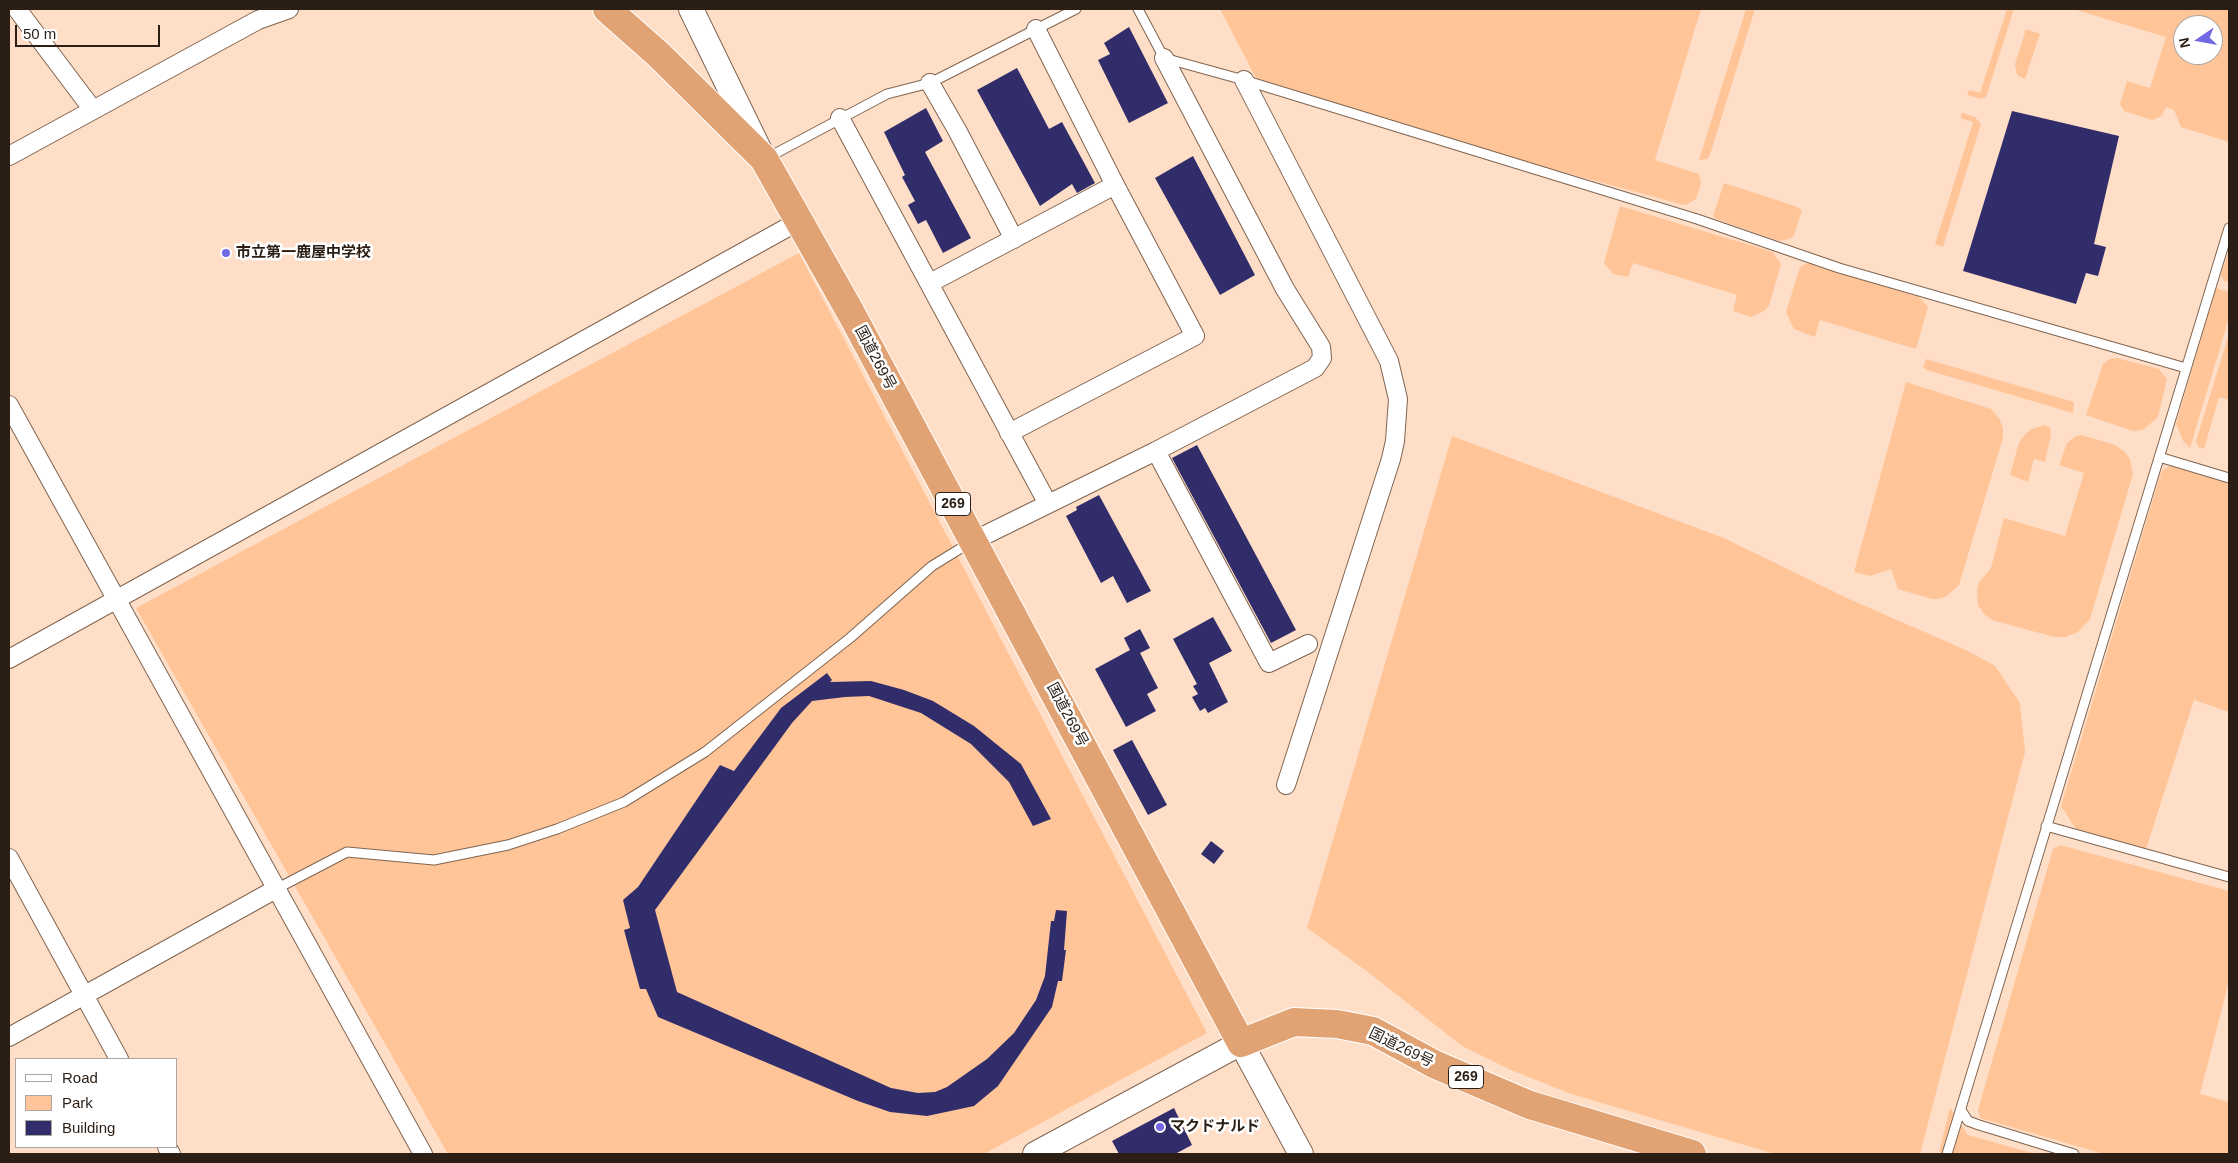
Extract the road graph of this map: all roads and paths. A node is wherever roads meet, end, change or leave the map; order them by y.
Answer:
1 (17, 9) edge
2 (289, 9) edge
3 (607, 9) edge
4 (691, 9) edge
5 (1076, 9) edge
6 (1138, 9) edge
7 (253, 14) edge
8 (1036, 29) junction
9 (1164, 58) junction
10 (1244, 80) junction
11 (930, 83) junction
12 (93, 110) junction
13 (840, 118) junction
14 (9, 156) edge
15 (764, 160) junction
16 (1115, 185) junction
17 (799, 221) junction
18 (2229, 228) edge
19 (1014, 239) junction
20 (930, 283) junction
21 (2186, 368) junction
22 (9, 405) edge
23 (1009, 433) junction
24 (1156, 451) junction
25 (2159, 458) junction
26 (2229, 478) edge
27 (1048, 504) junction
28 (974, 541) junction
29 (117, 600) junction
30 (1308, 644) dead end
31 (9, 659) edge
32 (1286, 785) dead end
33 (2046, 826) junction
34 (9, 858) edge
35 (2229, 877) edge
36 (276, 889) junction
37 (84, 996) junction
38 (9, 1037) edge
39 (1241, 1043) junction
40 (118, 1058) edge
41 (1961, 1110) junction
42 (423, 1154) edge
43 (1035, 1154) edge
44 (1301, 1154) edge
45 (1692, 1154) edge
46 (1947, 1154) edge
47 (2074, 1154) edge

1 - 12 street
2 - 7 street
3 - 15 highway, 国道269号 / 269
4 - 15 street
5 - 8 lane
6 - 9 lane
7 - 12 street
8 - 11 lane
8 - 16 street
9 - 10 lane
9 - 24 street
10 - 21 lane
10 - 32 street
11 - 13 lane
11 - 19 street
12 - 14 street
13 - 15 lane
13 - 20 street
15 - 17 highway, 国道269号 / 269
16 - 19 street
16 - 23 street
17 - 28 highway, 国道269号 / 269
17 - 29 street
18 - 21 lane
19 - 20 street
20 - 23 street
21 - 25 lane
22 - 29 street
23 - 27 street
24 - 27 street
24 - 30 street
25 - 26 lane
25 - 33 lane
27 - 28 street
28 - 36 lane
28 - 39 highway, 国道269号 / 269
29 - 31 street
29 - 36 street
33 - 35 lane
33 - 41 lane
34 - 37 street
36 - 37 street
36 - 42 street
37 - 38 street
37 - 40 street
39 - 43 street
39 - 44 street
39 - 45 highway, 国道269号 / 269
41 - 46 lane
41 - 47 lane

